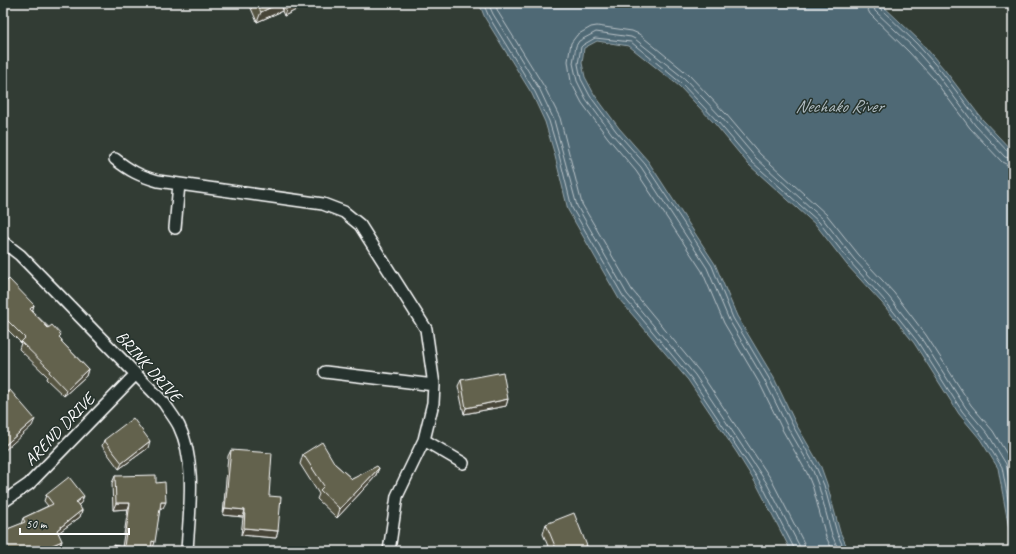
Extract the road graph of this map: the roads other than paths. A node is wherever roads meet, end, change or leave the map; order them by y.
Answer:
1 (115, 159) dead end
2 (179, 184) junction
3 (175, 228) dead end
4 (3, 242) edge
5 (325, 372) dead end
6 (135, 375) junction
7 (434, 385) junction
8 (424, 440) junction
9 (463, 463) dead end
10 (3, 502) edge
11 (187, 551) edge
12 (389, 551) edge

1 - 2 street
2 - 3 street
2 - 7 street
4 - 6 street, BRINK DRIVE
5 - 7 street
6 - 10 street, AREND DRIVE
6 - 11 street, BRINK DRIVE
7 - 8 street
8 - 9 street
8 - 12 street

